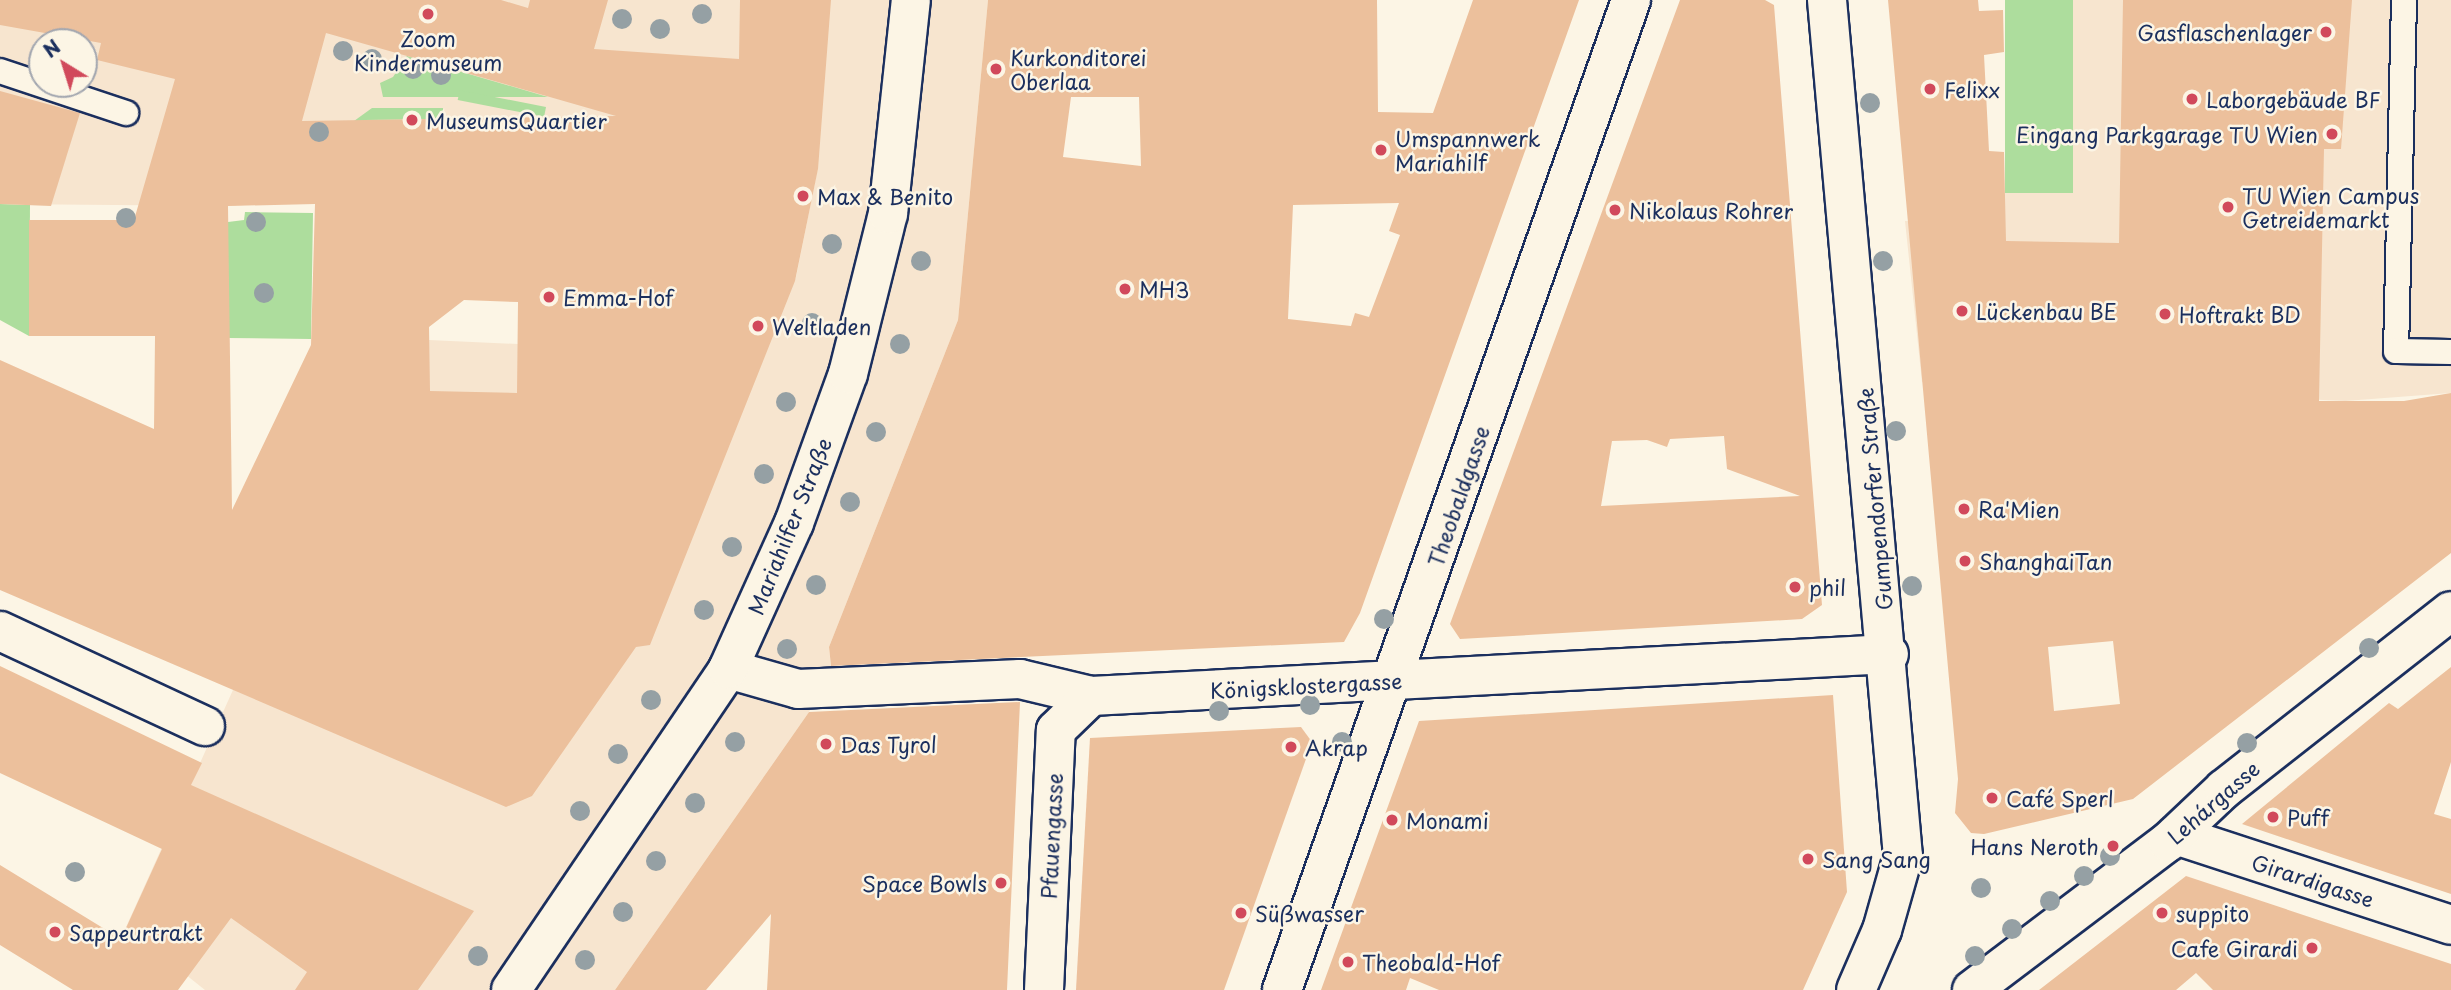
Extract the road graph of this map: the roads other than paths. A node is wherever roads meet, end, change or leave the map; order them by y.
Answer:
1 (911, 0) edge
2 (1632, 0) edge
3 (1827, 0) edge
4 (2404, 0) edge
5 (0, 71) edge
6 (126, 113) dead end
7 (2451, 352) edge
8 (2451, 611) edge
9 (0, 631) edge
10 (1889, 654) junction
11 (728, 668) junction
12 (1394, 681) junction
13 (1091, 696) junction
14 (205, 726) dead end
15 (2176, 835) junction
16 (2451, 925) edge
17 (511, 990) edge
18 (1044, 990) edge
19 (1282, 990) edge
20 (1856, 990) edge
21 (1972, 990) edge

1 - 11 street, Mariahilfer Straße
2 - 12 street, Theobaldgasse
3 - 10 street, Gumpendorfer Straße
4 - 7 lane
5 - 6 lane
8 - 15 street, Lehárgasse
9 - 14 street
10 - 12 street, Königsklostergasse
10 - 20 street, Gumpendorfer Straße
11 - 13 street, Königsklostergasse
11 - 17 street, Mariahilfer Straße
12 - 13 street, Königsklostergasse
12 - 19 street, Theobaldgasse
13 - 18 street, Pfauengasse
15 - 16 street, Girardigasse
15 - 21 street, Lehárgasse

